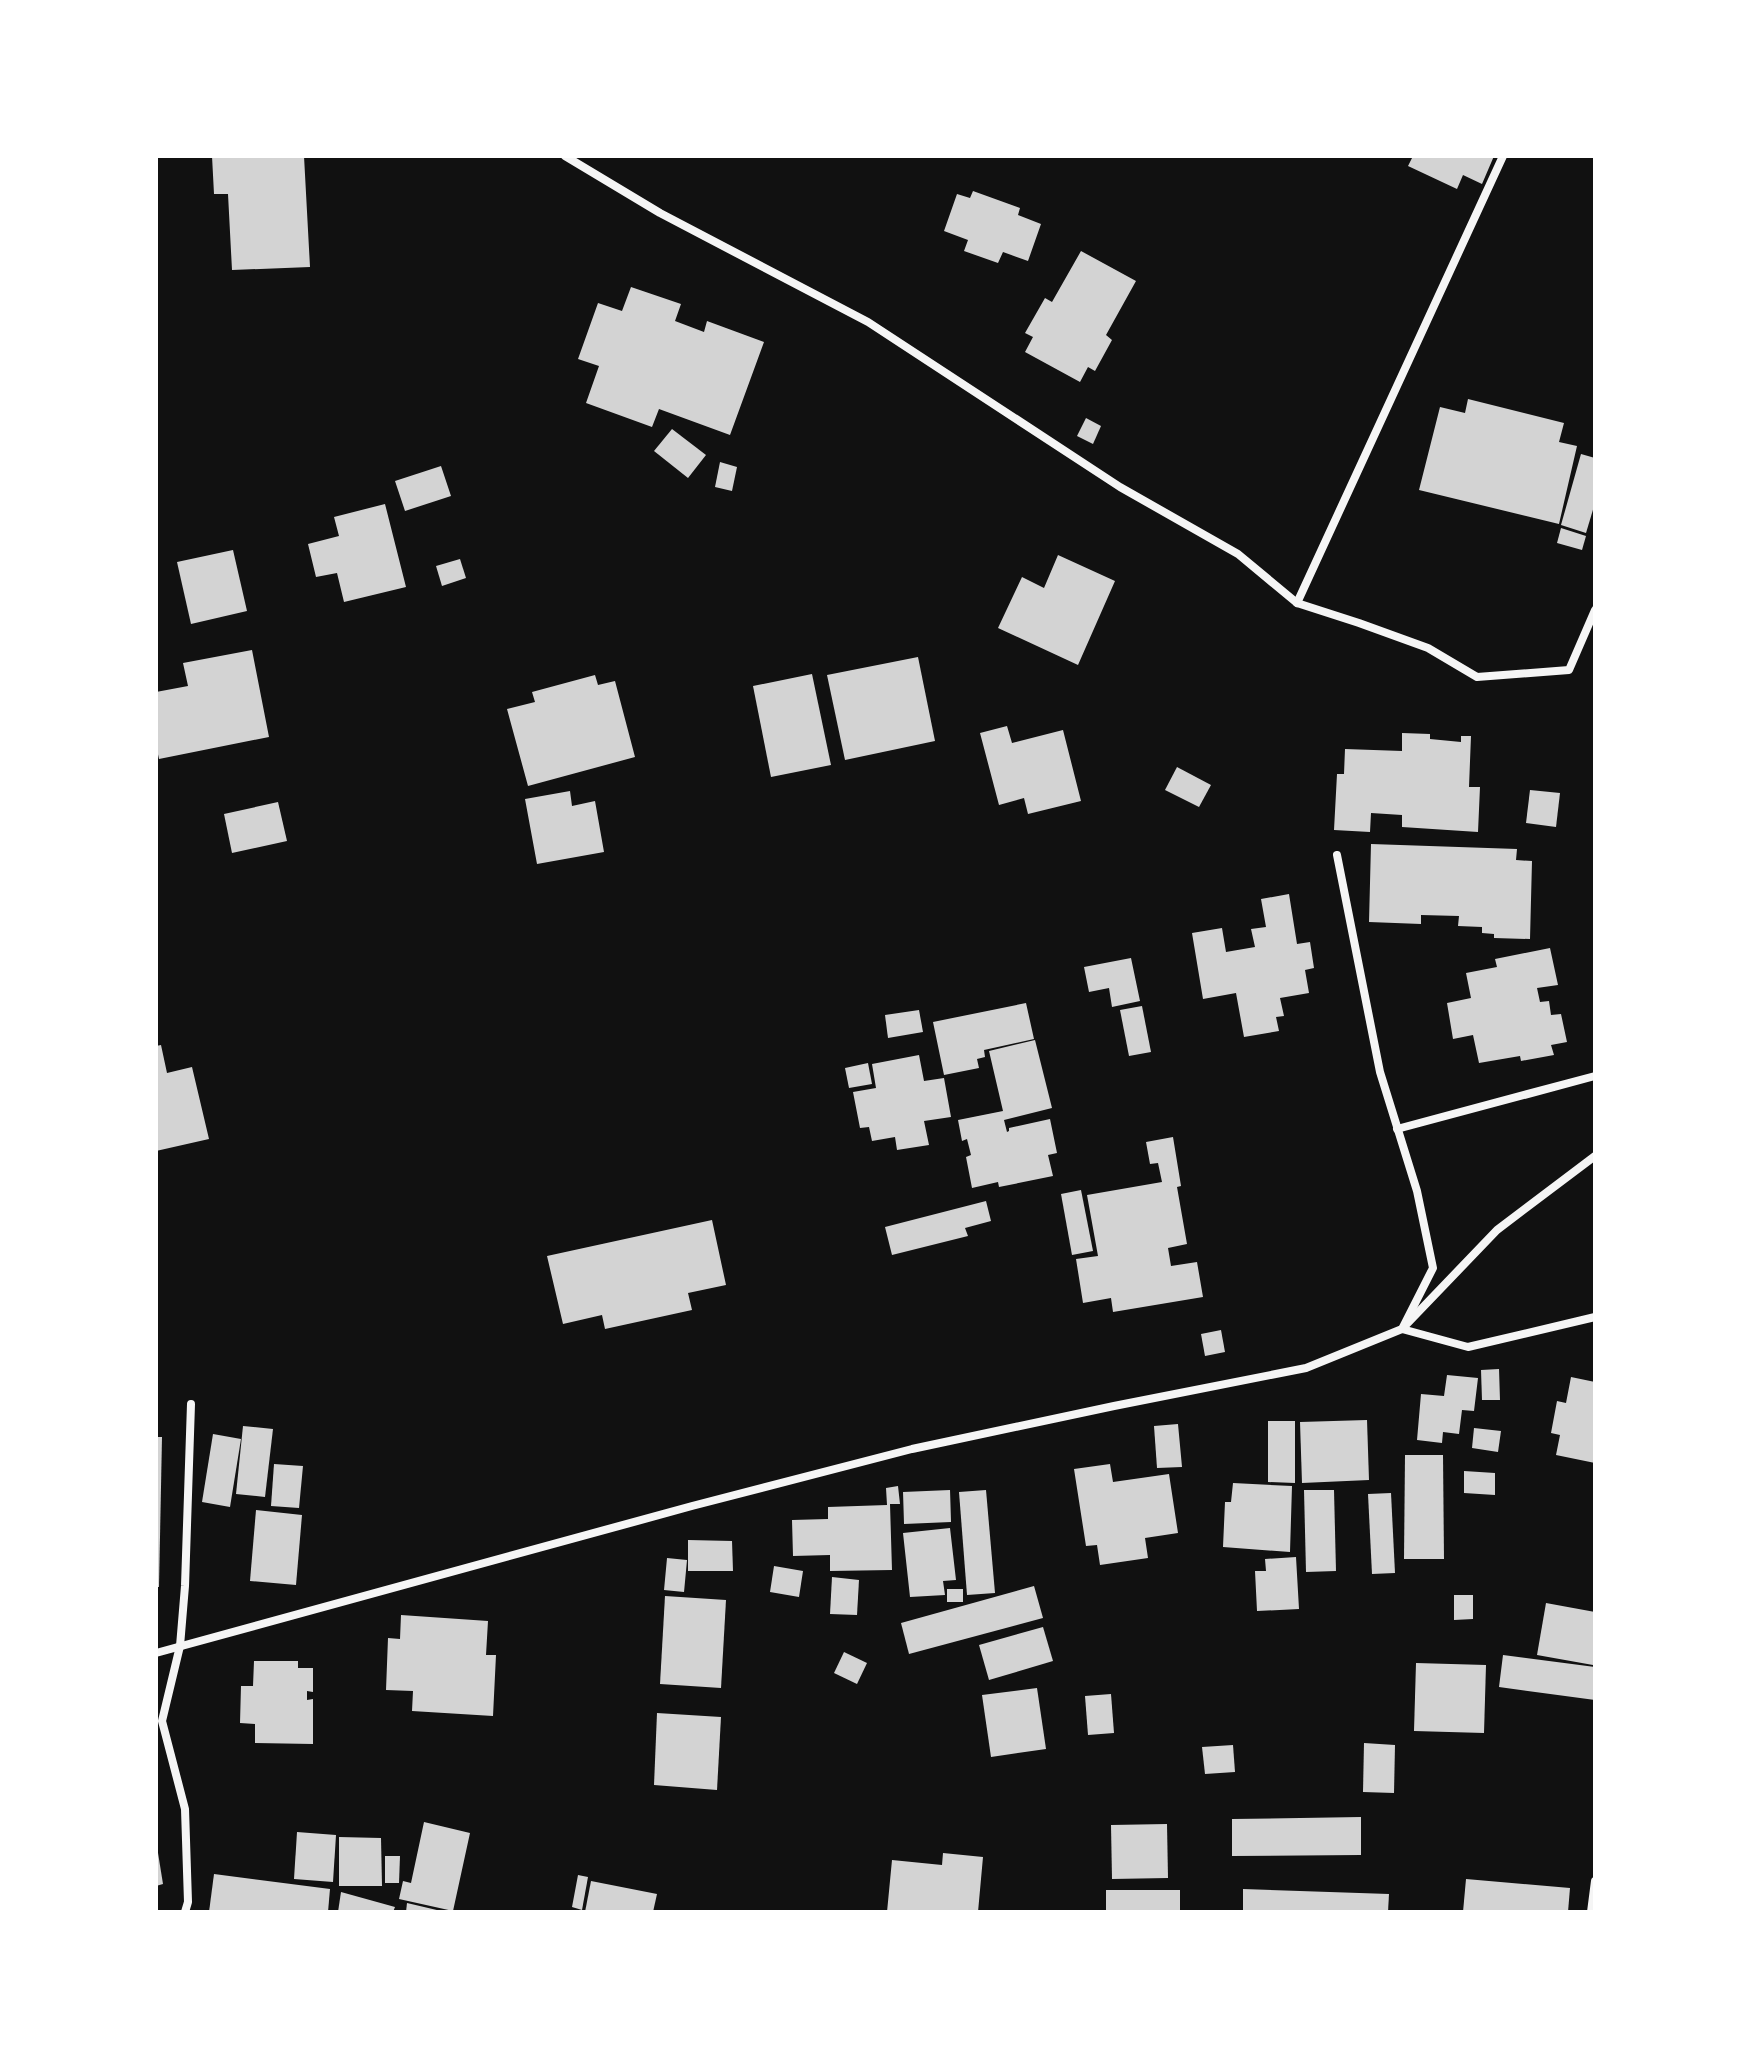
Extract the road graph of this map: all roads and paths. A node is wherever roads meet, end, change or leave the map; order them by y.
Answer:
1 (565, 156) edge
2 (1503, 156) edge
3 (1297, 603) junction
4 (1595, 610) edge
5 (1337, 855) dead end
6 (1595, 1076) edge
7 (1397, 1129) junction
8 (1595, 1156) edge
9 (1595, 1317) edge
10 (1402, 1329) junction
11 (191, 1404) dead end
12 (180, 1646) junction
13 (156, 1653) edge
14 (1595, 1881) edge
15 (185, 1912) edge
16 (1591, 1912) edge

1 - 3 street
2 - 3 street
3 - 4 street
5 - 7 street
6 - 7 street
7 - 10 street
8 - 10 street
9 - 10 street
10 - 12 street
11 - 12 street
12 - 13 street
12 - 15 street
14 - 16 street

